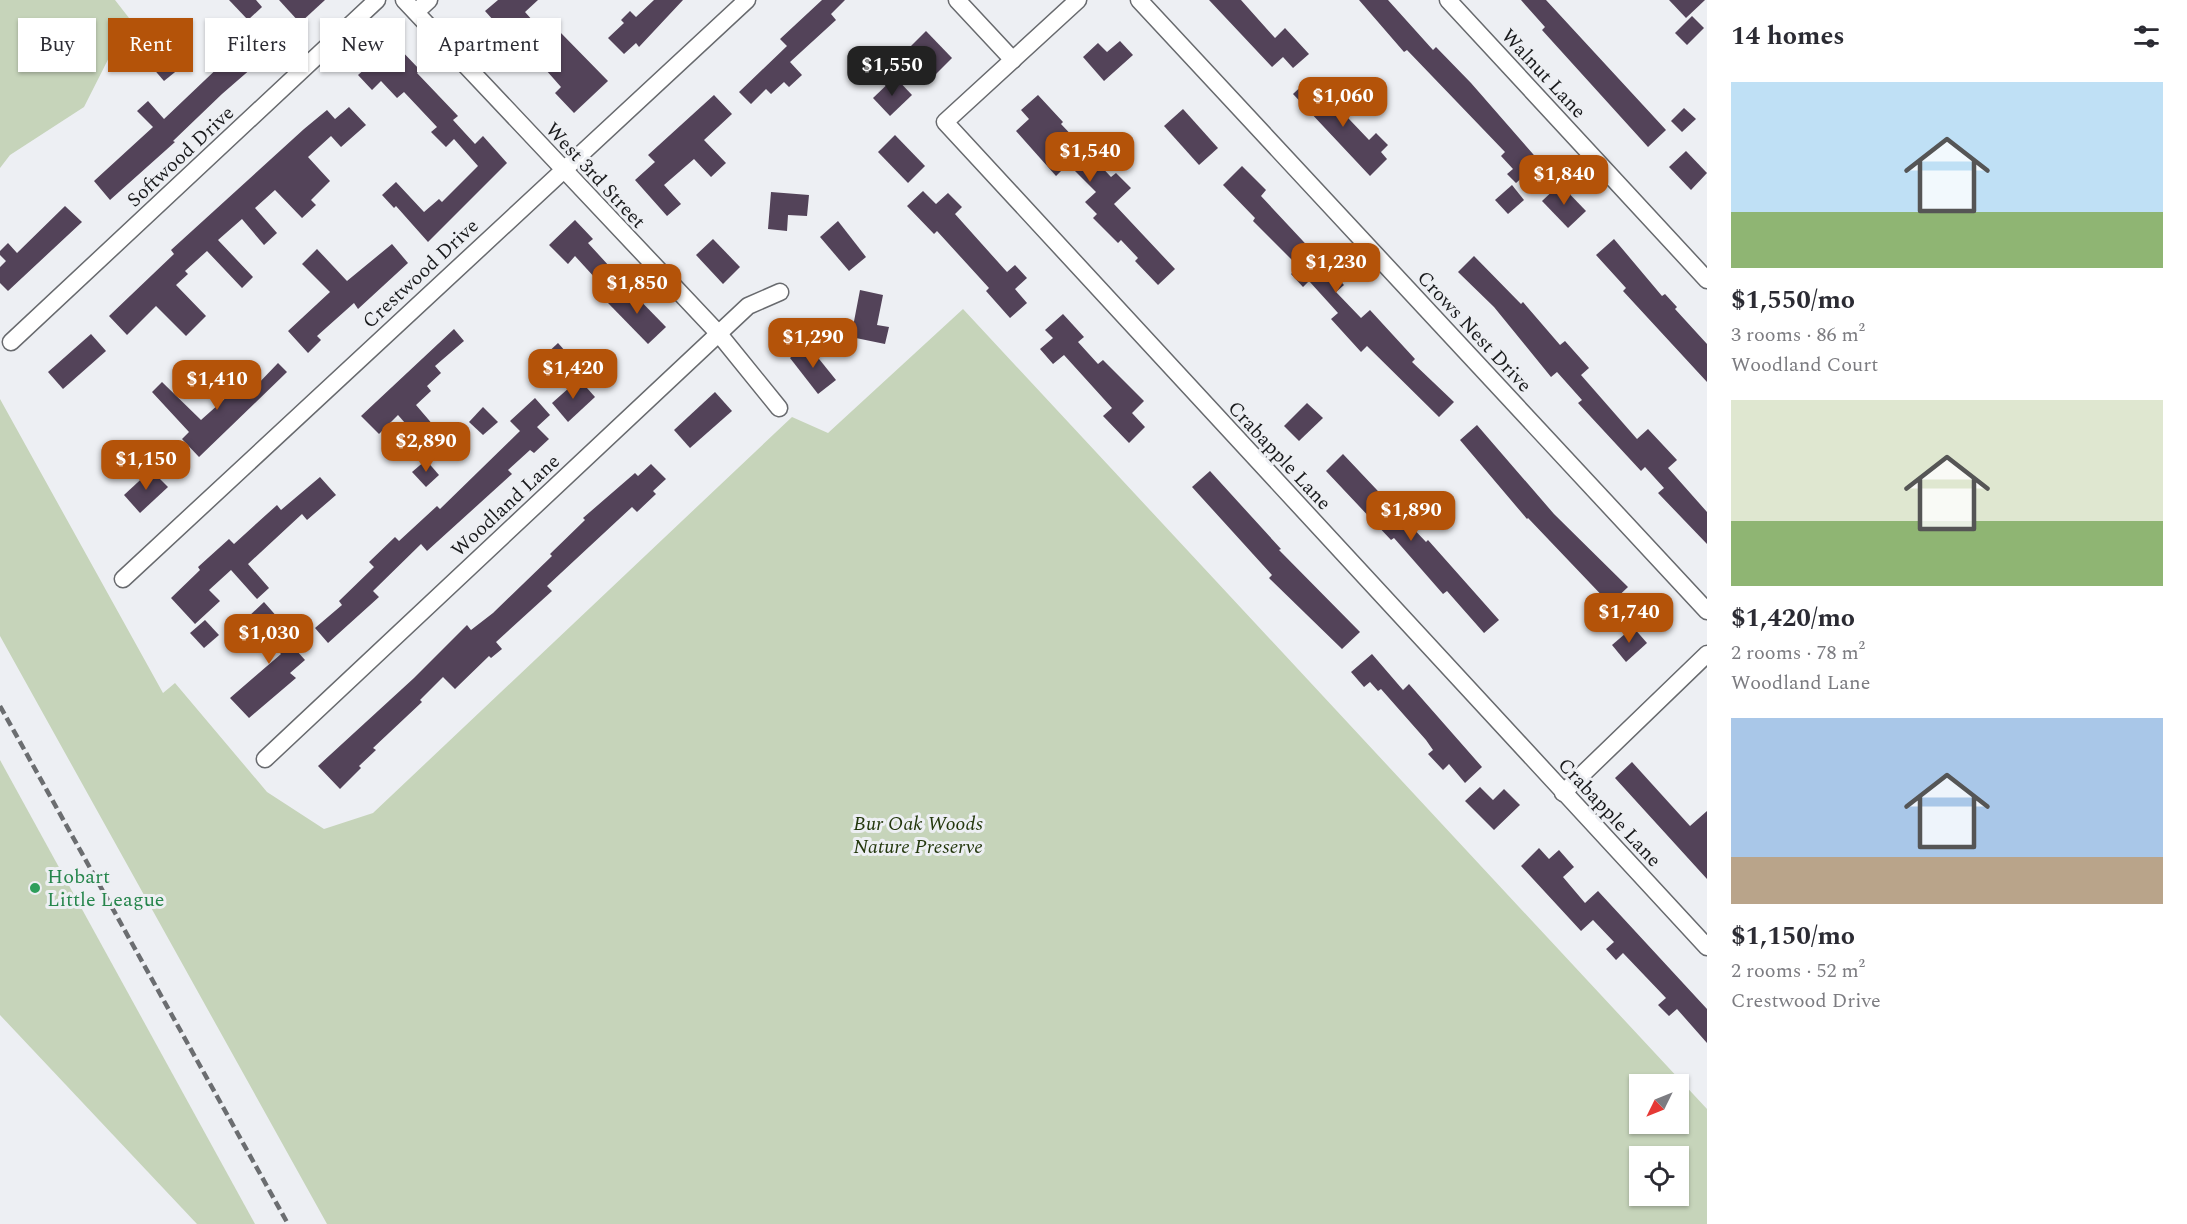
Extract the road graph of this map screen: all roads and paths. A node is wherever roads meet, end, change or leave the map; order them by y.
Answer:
1 (377, 0) edge
2 (429, 0) edge
3 (747, 0) edge
4 (957, 0) edge
5 (1078, 0) edge
6 (1139, 0) edge
7 (1448, 0) edge
8 (410, 6) edge
9 (1013, 60) junction
10 (562, 169) junction
11 (1707, 280) edge
12 (780, 292) dead end
13 (719, 334) junction
14 (11, 342) dead end
15 (779, 408) dead end
16 (123, 579) dead end
17 (1707, 611) edge
18 (1707, 654) edge
19 (265, 759) dead end
20 (1563, 793) junction
21 (1707, 947) edge

1 - 14 street, Softwood Drive
2 - 8 street
3 - 10 street, Crestwood Drive
4 - 9 street
5 - 9 street
6 - 17 street, Crows Nest Drive
7 - 11 street, Walnut Lane
8 - 10 street, West 3rd Street
9 - 20 street, Crabapple Lane
10 - 13 street, West 3rd Street
10 - 16 street, Crestwood Drive
12 - 13 street, Woodland Lane
13 - 15 street, West 3rd Street
13 - 19 street, Woodland Lane
18 - 20 street
20 - 21 street, Crabapple Lane

